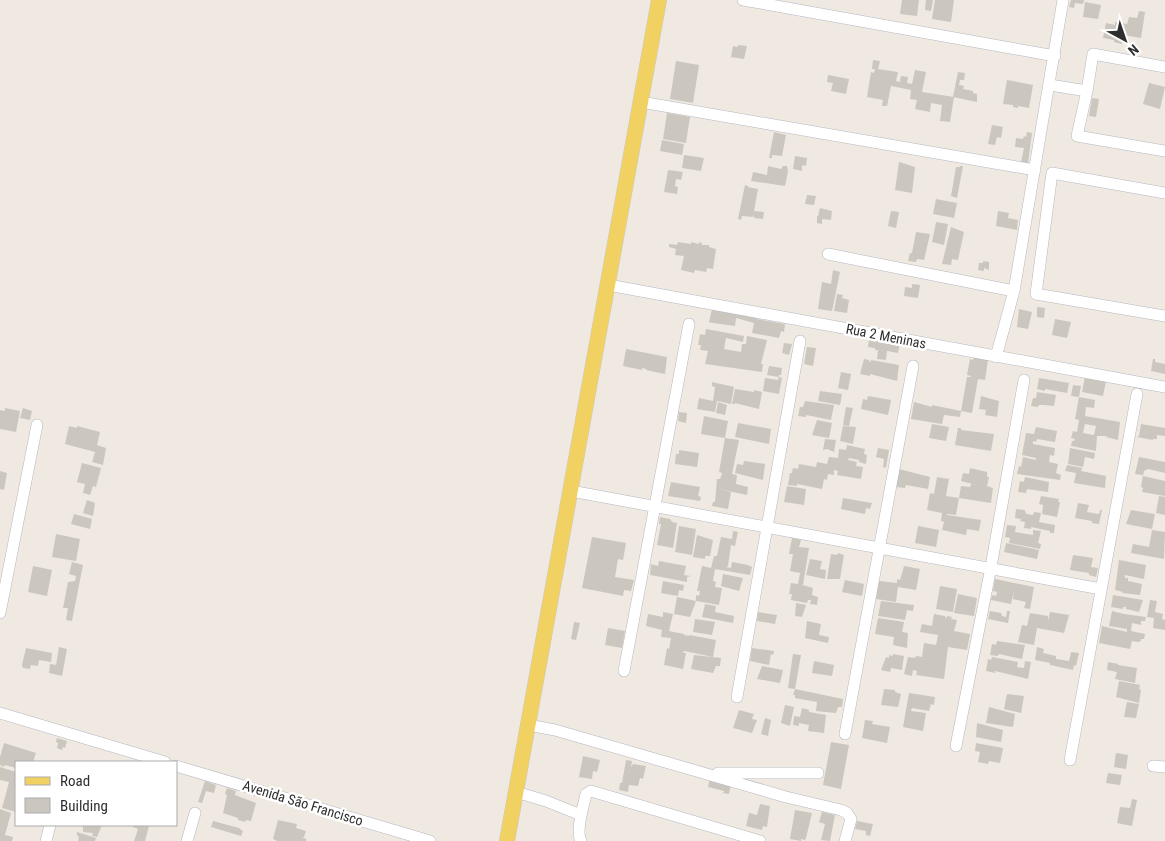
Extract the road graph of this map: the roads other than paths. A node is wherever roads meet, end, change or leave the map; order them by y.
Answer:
1 (659, 0) edge
2 (743, 0) edge
3 (1063, 0) edge
4 (1054, 56) junction
5 (1165, 67) edge
6 (1050, 85) junction
7 (1087, 91) junction
8 (641, 102) junction
9 (1165, 151) edge
10 (1035, 170) junction
11 (1165, 193) edge
12 (828, 254) dead end
13 (1016, 279) junction
14 (1037, 283) junction
15 (608, 285) junction
16 (1014, 291) junction
17 (1165, 316) edge
18 (689, 324) dead end
19 (800, 341) dead end
20 (996, 357) junction
21 (913, 366) dead end
22 (1024, 380) dead end
23 (1165, 387) edge
24 (1137, 394) dead end
25 (37, 425) dead end
26 (571, 491) junction
27 (655, 506) junction
28 (767, 526) junction
29 (878, 547) junction
30 (991, 567) junction
31 (1101, 589) junction
32 (0, 613) edge
33 (624, 671) dead end
34 (736, 697) dead end
35 (0, 714) edge
36 (528, 725) junction
37 (845, 734) dead end
38 (956, 746) dead end
39 (1070, 760) dead end
40 (161, 761) edge
41 (178, 767) edge
42 (707, 773) junction
43 (818, 773) dead end
44 (516, 792) junction
45 (195, 813) dead end
46 (582, 815) junction
47 (50, 826) edge
48 (46, 841) edge
49 (187, 841) edge
50 (430, 841) edge
51 (508, 841) edge
52 (581, 841) edge
53 (760, 841) edge
54 (845, 841) edge

1 - 8 main road
2 - 4 street
3 - 4 street
4 - 6 street
5 - 7 street
6 - 7 street
6 - 10 street
7 - 9 street
8 - 10 street
8 - 15 main road
10 - 13 street
11 - 14 street
12 - 16 street
13 - 14 street
13 - 16 street
14 - 17 street
15 - 20 street, Rua 2 Meninas
15 - 26 main road
16 - 20 street
18 - 27 street
19 - 28 street
20 - 23 street, Rua 2 Meninas
21 - 29 street
22 - 30 street
24 - 31 street
25 - 32 street
26 - 27 street
26 - 36 main road
27 - 28 street
27 - 33 street
28 - 29 street
28 - 34 street
29 - 30 street
29 - 37 street
30 - 31 street
30 - 38 street
31 - 39 street
35 - 40 street
36 - 42 street
36 - 44 main road
41 - 50 street, Avenida São Francisco
42 - 43 street
42 - 54 street
44 - 46 street
44 - 51 main road
45 - 49 street
46 - 52 street
46 - 53 street
47 - 48 street

